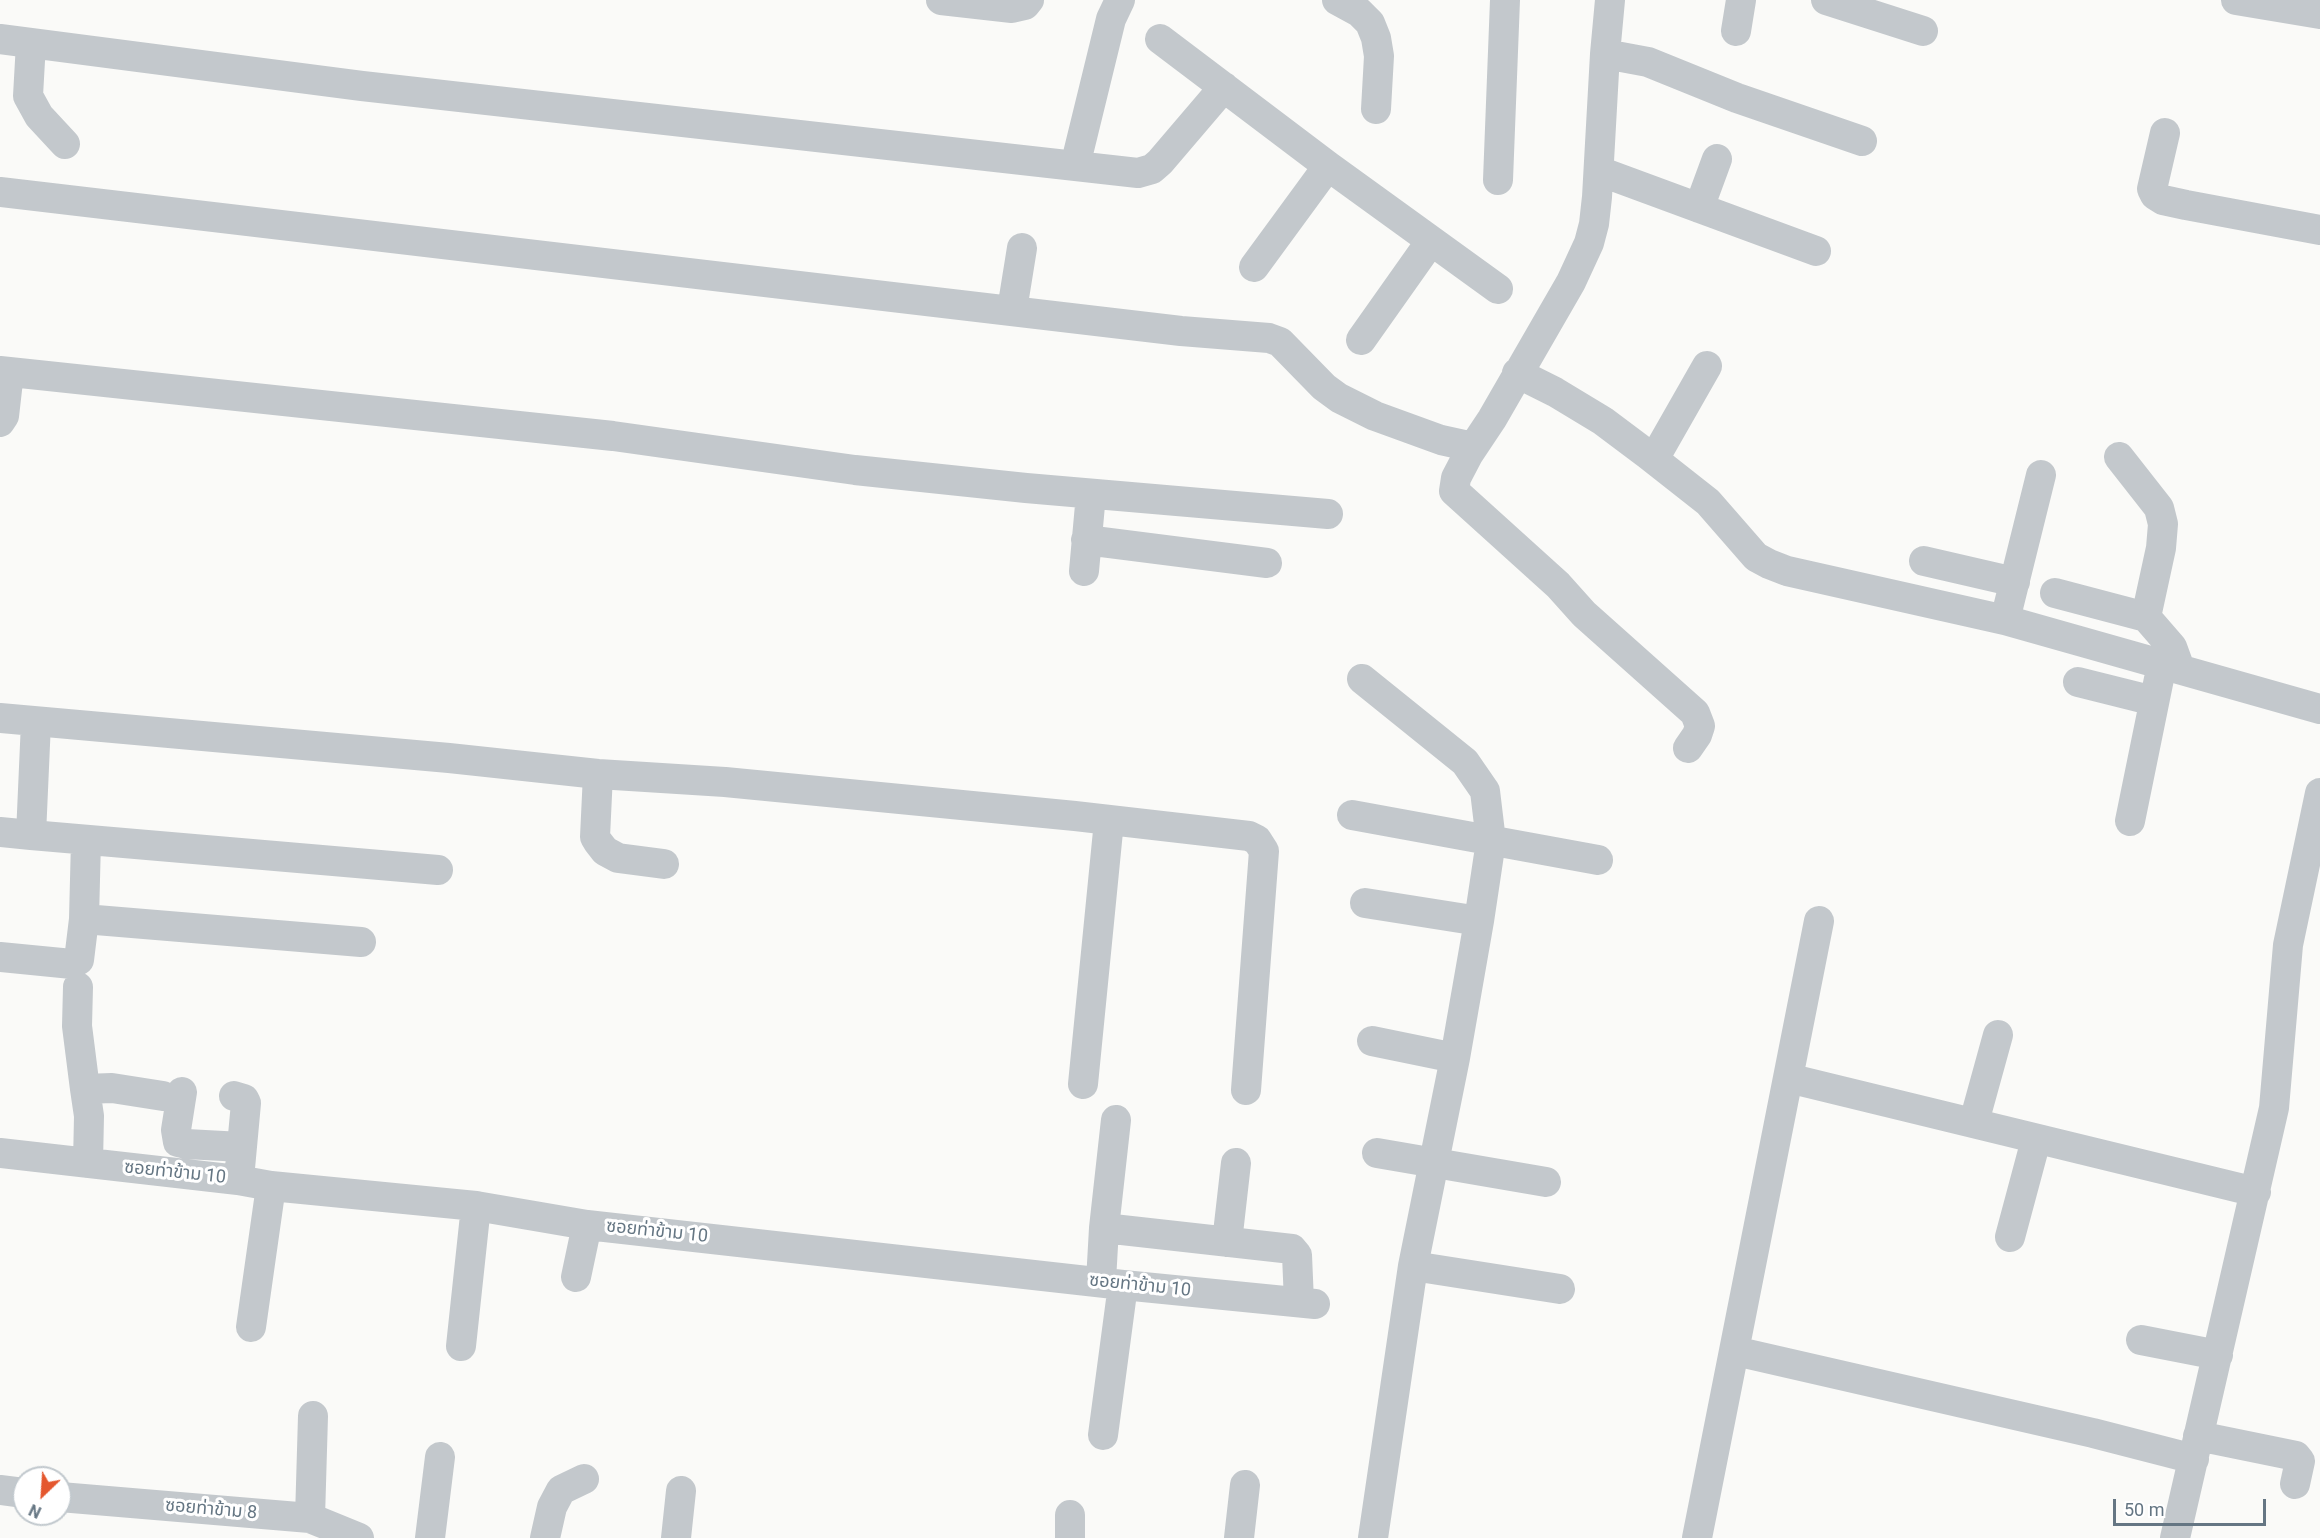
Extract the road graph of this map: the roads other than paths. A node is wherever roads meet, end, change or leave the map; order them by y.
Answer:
1 (941, 0) edge
2 (1029, 0) edge
3 (1120, 0) edge
4 (1337, 0) edge
5 (1505, 0) edge
6 (1610, 0) edge
7 (1741, 0) edge
8 (1826, 0) edge
9 (2236, 0) edge
10 (2320, 14) edge
11 (1736, 31) dead end
12 (1923, 31) dead end
13 (0, 39) edge
14 (1160, 39) dead end
15 (31, 43) junction
16 (1605, 54) junction
17 (1224, 87) junction
18 (1376, 109) dead end
19 (2165, 133) dead end
20 (1862, 141) dead end
21 (65, 144) dead end
22 (1718, 159) dead end
23 (1075, 166) junction
24 (1328, 166) junction
25 (1599, 171) junction
26 (1498, 180) dead end
27 (0, 192) edge
28 (1700, 208) junction
29 (2320, 230) edge
30 (1431, 241) junction
31 (1022, 248) dead end
32 (1816, 251) dead end
33 (1254, 267) dead end
34 (1498, 289) dead end
35 (1012, 310) junction
36 (1361, 340) dead end
37 (1707, 366) dead end
38 (5, 372) edge
39 (1517, 373) junction
40 (0, 422) edge
41 (1473, 447) junction
42 (2119, 457) dead end
43 (1654, 459) junction
44 (2041, 475) dead end
45 (1090, 494) junction
46 (1328, 514) dead end
47 (1086, 540) junction
48 (1924, 561) dead end
49 (1266, 562) dead end
50 (1084, 571) dead end
51 (2014, 582) junction
52 (2055, 593) dead end
53 (2146, 616) junction
54 (2005, 620) junction
55 (2171, 666) junction
56 (1362, 679) dead end
57 (2078, 682) dead end
58 (2154, 701) junction
59 (2320, 709) edge
60 (0, 718) edge
61 (36, 722) junction
62 (1688, 748) dead end
63 (598, 774) junction
64 (2320, 793) edge
65 (1352, 815) dead end
66 (1109, 821) junction
67 (2130, 821) dead end
68 (0, 832) edge
69 (30, 835) junction
70 (86, 840) junction
71 (1491, 841) junction
72 (1598, 860) dead end
73 (664, 864) dead end
74 (438, 870) dead end
75 (1365, 903) dead end
76 (84, 919) junction
77 (1479, 921) junction
78 (1819, 921) dead end
79 (361, 942) dead end
80 (0, 957) edge
81 (78, 987) dead end
82 (1998, 1035) dead end
83 (1372, 1041) dead end
84 (1455, 1058) junction
85 (1788, 1078) junction
86 (1083, 1084) dead end
87 (85, 1089) junction
88 (1246, 1090) dead end
89 (234, 1096) dead end
90 (1116, 1120) dead end
91 (1974, 1122) junction
92 (2036, 1140) junction
93 (242, 1147) junction
94 (0, 1153) edge
95 (1377, 1153) dead end
96 (88, 1163) junction
97 (1236, 1163) dead end
98 (1434, 1163) junction
99 (238, 1180) junction
100 (1546, 1182) dead end
101 (271, 1186) junction
102 (2256, 1192) junction
103 (476, 1206) junction
104 (587, 1225) junction
105 (1104, 1228) junction
106 (2010, 1237) dead end
107 (1227, 1242) junction
108 (1413, 1266) junction
109 (576, 1277) dead end
110 (1112, 1283) junction
111 (1560, 1289) dead end
112 (251, 1327) dead end
113 (2141, 1340) dead end
114 (461, 1346) dead end
115 (1735, 1351) junction
116 (2218, 1355) junction
117 (313, 1416) dead end
118 (1103, 1435) dead end
119 (2196, 1447) junction
120 (440, 1457) dead end
121 (584, 1479) dead end
122 (2295, 1484) dead end
123 (1245, 1485) dead end
124 (681, 1491) dead end
125 (72, 1498) edge
126 (310, 1518) junction
127 (359, 1538) edge
128 (430, 1538) edge
129 (545, 1538) edge
130 (676, 1538) edge
131 (1239, 1538) edge
132 (1373, 1538) edge
133 (1697, 1538) edge
134 (2175, 1538) edge

1 - 2 street
3 - 23 street
4 - 18 street
5 - 26 street
6 - 16 street
7 - 11 street
8 - 12 street
9 - 10 street
13 - 15 street
14 - 17 street
15 - 21 street
15 - 23 street
16 - 20 street
16 - 25 street
17 - 23 street
17 - 24 street
19 - 29 street
22 - 28 street
24 - 30 street
24 - 33 street
25 - 28 street
25 - 39 street
27 - 35 street
28 - 32 street
30 - 34 street
30 - 36 street
31 - 35 street
35 - 41 street
37 - 43 street
38 - 40 street
38 - 45 street
39 - 41 street
39 - 43 street
41 - 62 street
42 - 53 street
43 - 54 street
44 - 51 street
45 - 46 street
45 - 47 street
47 - 49 street
47 - 50 street
48 - 51 street
51 - 54 street
52 - 53 street
53 - 55 street
54 - 55 street
55 - 58 street
55 - 59 street
56 - 71 street
57 - 58 street
58 - 67 street
60 - 61 street
61 - 63 street
61 - 69 street
63 - 66 street
63 - 73 street
64 - 102 street
65 - 71 street
66 - 86 street
66 - 88 street
68 - 69 street
69 - 70 street
70 - 74 street
70 - 76 street
71 - 72 street
71 - 77 street
75 - 77 street
76 - 79 street
76 - 80 street
77 - 84 street
78 - 85 street
81 - 87 street
82 - 91 street
83 - 84 street
84 - 98 street
85 - 91 street
85 - 115 street
87 - 93 street
87 - 96 street
89 - 93 street
90 - 105 street
91 - 92 street
92 - 102 street
92 - 106 street
93 - 99 street
94 - 96 street, ซอยท่าข้าม 10
95 - 98 street
96 - 99 street, ซอยท่าข้าม 10
97 - 107 street
98 - 100 street
98 - 108 street
99 - 101 street, ซอยท่าข้าม 10
101 - 103 street, ซอยท่าข้าม 10
101 - 112 street
102 - 116 street
103 - 104 street, ซอยท่าข้าม 10
103 - 114 street
104 - 109 street
104 - 110 street, ซอยท่าข้าม 10
105 - 107 street
105 - 110 street
107 - 110 street, ซอยท่าข้าม 10
108 - 111 street
108 - 132 street
110 - 118 street
113 - 116 street
115 - 119 street
115 - 133 street
116 - 119 street
117 - 126 street
119 - 122 street
119 - 134 street
120 - 128 street
121 - 129 street
123 - 131 street
124 - 130 street
125 - 126 street, ซอยท่าข้าม 8
126 - 127 street, ซอยท่าข้าม 8

